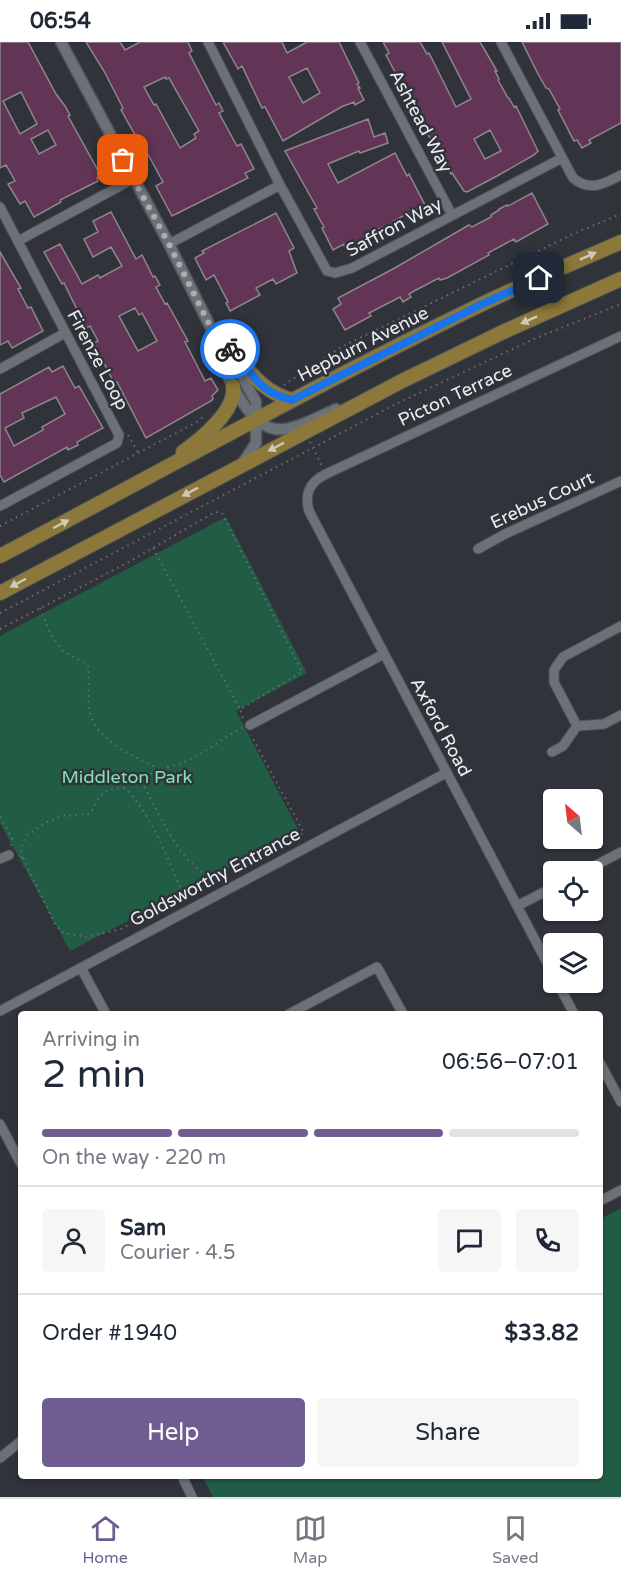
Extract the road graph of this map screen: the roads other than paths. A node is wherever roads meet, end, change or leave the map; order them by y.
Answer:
1 (61, 42) edge
2 (208, 42) edge
3 (360, 42) edge
4 (501, 42) edge
5 (562, 158) junction
6 (621, 174) edge
7 (133, 179) junction
8 (280, 185) junction
9 (0, 207) edge
10 (452, 215) junction
11 (18, 241) junction
12 (621, 242) edge
13 (169, 244) junction
14 (621, 279) edge
15 (213, 332) junction
16 (65, 333) junction
17 (621, 336) edge
18 (223, 342) junction
19 (0, 369) edge
20 (402, 381) junction
21 (233, 386) junction
22 (292, 400) junction
23 (257, 418) junction
24 (242, 464) junction
25 (143, 481) junction
26 (621, 481) edge
27 (308, 491) joint
28 (0, 506) edge
29 (478, 549) dead end
30 (0, 556) edge
31 (0, 593) edge
32 (621, 626) edge
33 (384, 654) junction
34 (621, 715) edge
35 (248, 726) road end
36 (577, 726) junction
37 (552, 752) dead end
38 (446, 773) junction
39 (621, 852) edge
40 (9, 855) road end
41 (0, 860) edge
42 (603, 861) edge
43 (543, 893) edge
44 (517, 906) junction
45 (543, 955) edge
46 (81, 968) junction
47 (563, 993) edge
48 (0, 1011) edge
49 (104, 1011) edge
50 (295, 1011) edge
51 (401, 1011) edge
52 (572, 1011) edge
53 (603, 1069) edge
54 (621, 1102) edge
55 (0, 1124) edge
56 (18, 1158) edge
57 (621, 1190) edge
58 (603, 1199) edge
59 (18, 1443) edge
60 (0, 1458) edge
61 (183, 1479) edge
62 (192, 1497) edge

1 - 7 street
2 - 8 street
3 - 10 street, Ashtead Way
4 - 5 street
5 - 6 street
5 - 10 street, Saffron Way
7 - 11 street
7 - 13 street
8 - 10 street, Saffron Way
8 - 13 street
9 - 11 street, Firenze Loop
11 - 16 street, Firenze Loop
22 -> 12 main road, Hepburn Avenue
13 - 15 street
14 -> 20 main road
15 - 18 street
15 - 21 street
16 - 19 street
16 - 28 street, Firenze Loop
17 - 27 street, Picton Terrace
18 - 22 main road
18 - 23 street
20 - 23 street
20 -> 24 main road
21 - 23 street
21 - 25 main road
22 - 23 main road, Hepburn Avenue
23 - 24 street
23 - 25 main road, Hepburn Avenue
24 -> 31 main road
30 -> 25 main road, Hepburn Avenue
26 - 29 street, Erebus Court
27 - 33 street, Axford Road
32 - 36 street
33 - 35 street
33 - 38 street, Axford Road
34 - 36 street
36 - 37 street
38 - 44 street, Axford Road
38 - 46 street, Goldsworthy Entrance
39 - 42 street
40 - 41 street
43 - 44 street
44 - 45 street, Axford Road
46 - 48 street, Goldsworthy Entrance
46 - 49 street
47 - 52 street
50 - 51 street
53 - 54 street
55 - 56 street
57 - 58 street
59 - 60 street
61 - 62 street

